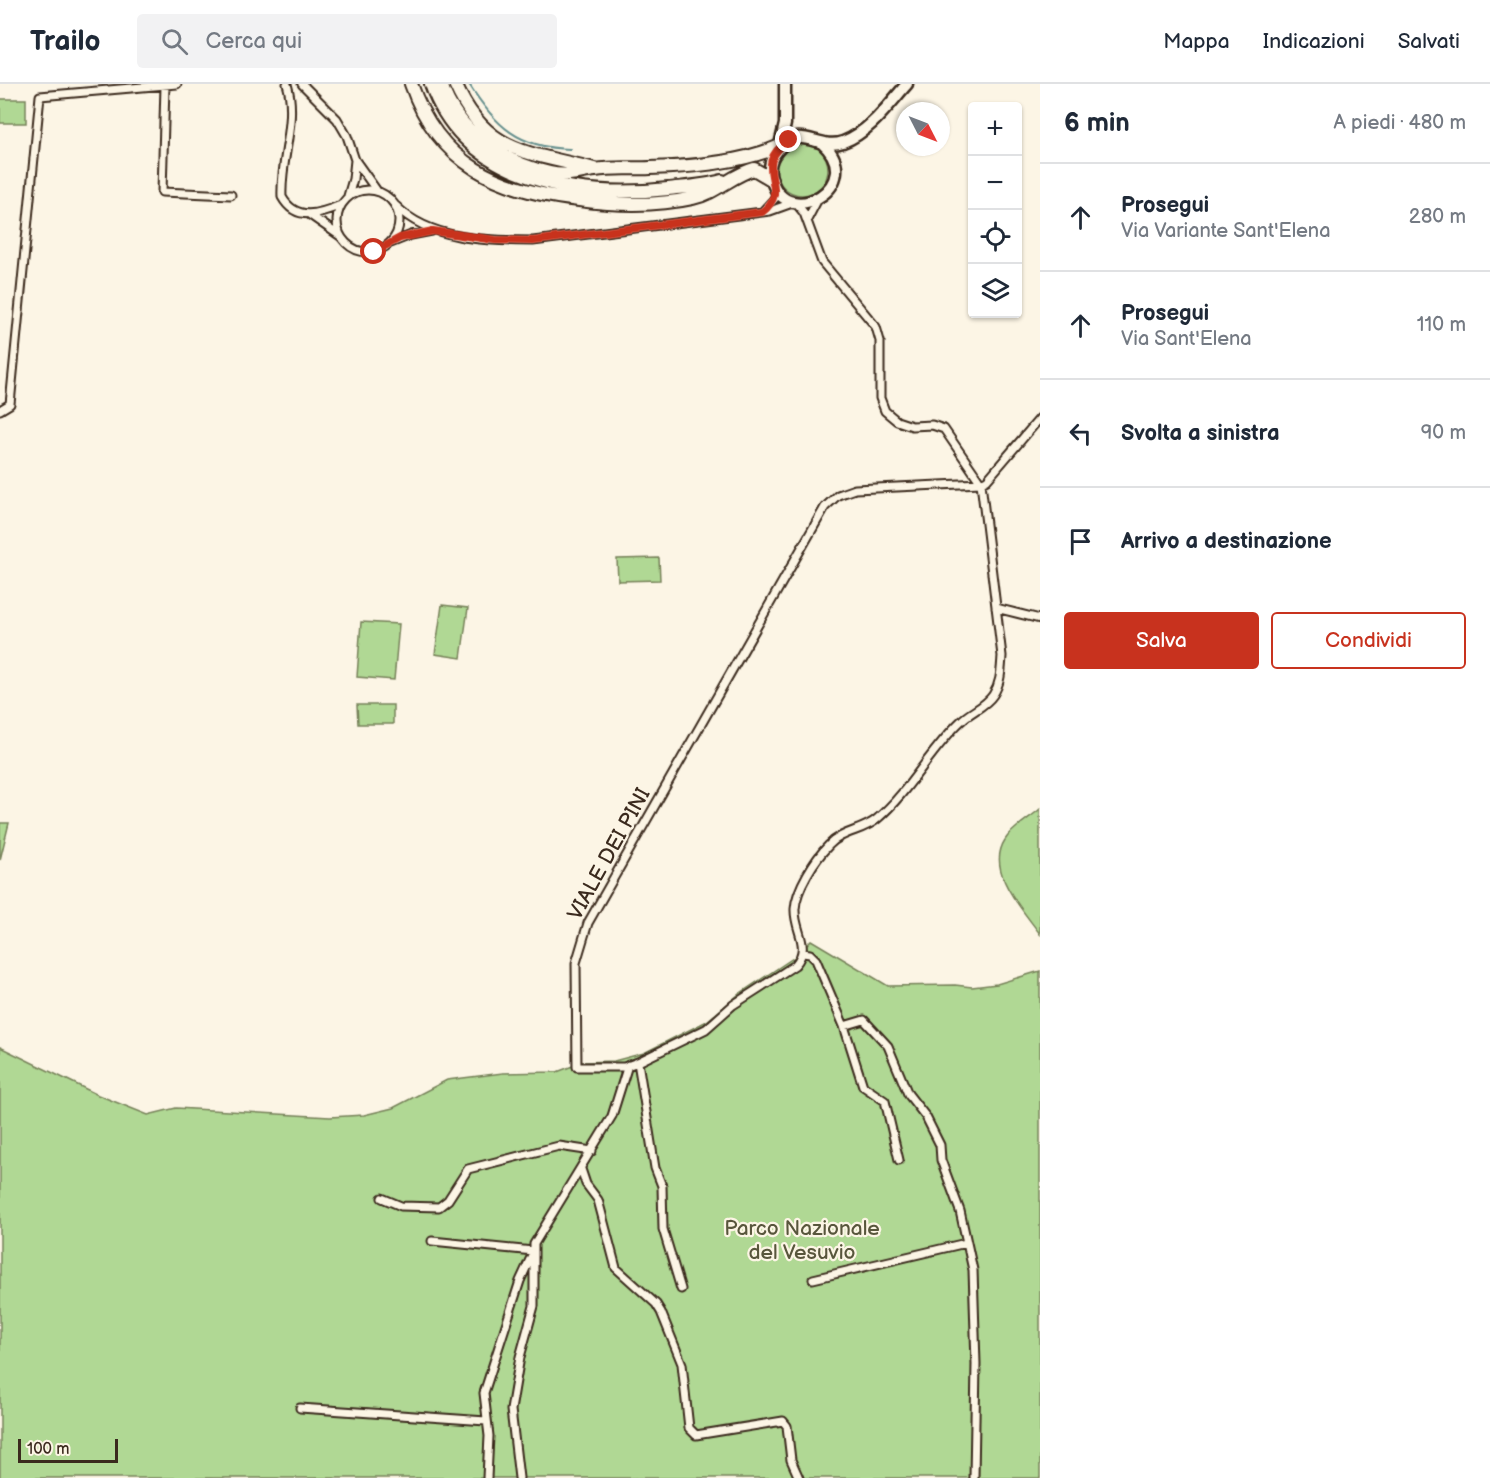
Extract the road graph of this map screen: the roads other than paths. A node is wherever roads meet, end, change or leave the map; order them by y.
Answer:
1 (177, 84) edge
2 (287, 84) edge
3 (302, 84) edge
4 (411, 84) edge
5 (431, 84) edge
6 (441, 84) edge
7 (454, 84) edge
8 (785, 84) edge
9 (907, 84) edge
10 (165, 86) junction
11 (786, 112) junction
12 (803, 137) junction
13 (847, 141) junction
14 (822, 143) junction
15 (780, 146) junction
16 (355, 160) junction
17 (835, 162) junction
18 (595, 170) junction
19 (738, 175) junction
20 (774, 184) junction
21 (377, 191) junction
22 (231, 195) dead end
23 (818, 199) junction
24 (344, 201) junction
25 (795, 202) junction
26 (396, 206) junction
27 (762, 212) junction
28 (310, 215) junction
29 (807, 219) junction
30 (433, 231) junction
31 (340, 236) junction
32 (389, 244) junction
33 (0, 411) edge
34 (1040, 418) edge
35 (981, 483) junction
36 (996, 608) junction
37 (1040, 619) edge
38 (803, 953) junction
39 (844, 1026) junction
40 (638, 1062) junction
41 (628, 1065) junction
42 (592, 1151) junction
43 (899, 1160) dead end
44 (581, 1169) junction
45 (382, 1198) dead end
46 (432, 1241) dead end
47 (966, 1243) junction
48 (533, 1253) junction
49 (813, 1279) dead end
50 (681, 1289) dead end
51 (300, 1408) dead end
52 (486, 1421) junction
53 (487, 1478) edge
54 (519, 1478) edge
55 (799, 1478) edge
56 (974, 1478) edge

1 - 10 street
2 - 28 street
3 - 16 street
4 - 19 highway
5 - 19 highway
6 - 18 highway
7 - 18 highway
8 - 11 main road
9 - 13 main road
10 - 22 street
10 - 33 street
11 - 12 main road
11 - 15 main road
12 - 14 main road
12 - 15 main road
13 - 14 main road
13 - 17 main road
14 - 17 main road
15 - 18 highway
15 - 20 main road
16 - 21 street
16 - 24 street
17 - 23 main road
19 - 20 highway
20 - 25 main road
20 - 27 street
21 - 24 street
21 - 26 street
23 - 25 main road
23 - 29 street
24 - 28 street
24 - 31 street
25 - 27 street
25 - 29 street
26 - 30 street
26 - 32 street
27 - 30 street
28 - 31 street
29 - 35 street
30 - 32 street
31 - 32 street
34 - 35 street
35 - 36 street
35 - 41 street, VIALE DEI PINI
36 - 37 street
36 - 38 street
38 - 39 street
38 - 40 street, VIALE DEI PINI
39 - 43 street
39 - 47 street
40 - 41 street, VIALE DEI PINI
40 - 50 street
41 - 42 street
42 - 44 street
42 - 45 street
44 - 48 street
44 - 55 street
46 - 48 street
47 - 49 street
47 - 56 street
48 - 52 street
48 - 54 street
51 - 52 street
52 - 53 street

